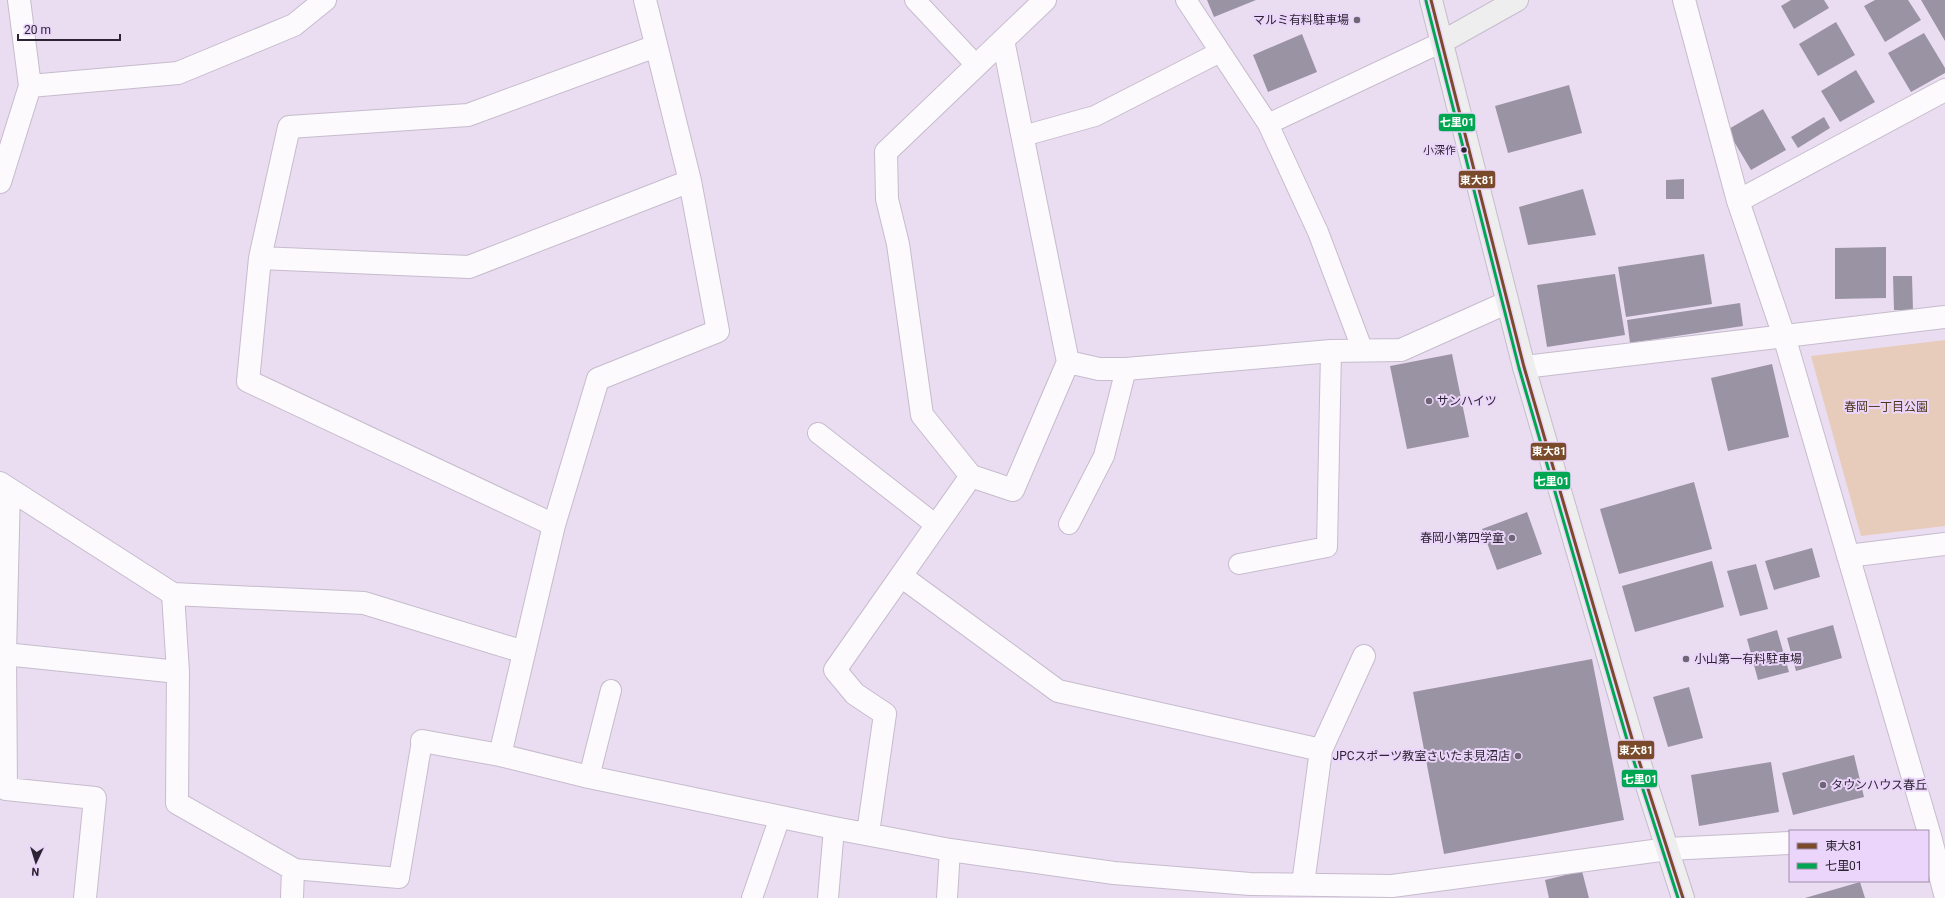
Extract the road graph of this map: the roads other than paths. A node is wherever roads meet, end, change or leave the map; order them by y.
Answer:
1 (19, 0) edge
2 (325, 0) edge
3 (645, 0) edge
4 (915, 0) edge
5 (1045, 0) edge
6 (1186, 0) edge
7 (1431, 0) edge
8 (1517, 0) edge
9 (1684, 0) edge
10 (1004, 40) junction
11 (1442, 42) junction
12 (656, 46) junction
13 (1220, 52) junction
14 (976, 65) junction
15 (30, 86) junction
16 (1945, 90) edge
17 (1268, 124) junction
18 (1023, 136) junction
19 (690, 181) junction
20 (0, 182) edge
21 (1738, 201) junction
22 (260, 258) junction
23 (1506, 303) junction
24 (1945, 317) edge
25 (1784, 336) junction
26 (1331, 351) junction
27 (1363, 351) junction
28 (1068, 362) junction
29 (1524, 367) junction
30 (1126, 369) junction
31 (818, 433) dead end
32 (971, 476) junction
33 (4, 486) edge
34 (1069, 524) dead end
35 (554, 525) junction
36 (936, 526) junction
37 (1945, 544) edge
38 (1848, 556) junction
39 (1239, 564) dead end
40 (901, 576) junction
41 (173, 594) junction
42 (524, 652) junction
43 (5, 654) junction
44 (1364, 656) dead end
45 (178, 672) junction
46 (612, 690) dead end
47 (422, 741) joint
48 (1321, 750) junction
49 (500, 755) junction
50 (589, 777) junction
51 (780, 817) junction
52 (834, 828) junction
53 (868, 833) junction
54 (1934, 835) edge
55 (1789, 843) edge
56 (1668, 849) junction
57 (950, 850) junction
58 (293, 869) junction
59 (1303, 884) junction
60 (1253, 891) edge
61 (1945, 894) edge
62 (85, 898) edge
63 (292, 898) edge
64 (752, 898) edge
65 (828, 898) edge
66 (947, 898) edge
67 (1683, 898) edge

1 - 15 street
2 - 15 street
3 - 12 street
4 - 14 lane
5 - 10 street
6 - 13 lane
7 - 11 main road
8 - 11 main road
9 - 21 street
10 - 14 street
10 - 18 street
11 - 17 lane
11 - 23 main road
12 - 19 street
12 - 22 street
13 - 17 lane
13 - 18 lane
14 - 32 street
15 - 20 street
16 - 21 street
17 - 27 lane
18 - 28 street
19 - 22 street
19 - 35 street
21 - 25 street
22 - 35 street
23 - 27 street
23 - 29 main road
24 - 25 street
25 - 29 street
25 - 38 street
26 - 27 street
26 - 30 street
26 - 39 lane
28 - 30 street
28 - 32 street
29 - 56 main road
30 - 34 lane
31 - 36 lane
32 - 36 street
33 - 41 street
33 - 43 street
35 - 42 street
36 - 40 street
37 - 38 street
38 - 54 street
40 - 48 street
40 - 53 street
41 - 42 street
41 - 45 street
42 - 49 street
43 - 45 street
43 - 62 street
44 - 48 street
45 - 58 street
46 - 50 lane
47 - 49 street
47 - 58 lane
48 - 59 street
49 - 50 street
50 - 51 street
51 - 52 street
51 - 64 lane
52 - 53 street
52 - 65 lane
53 - 57 street
54 - 61 street
55 - 56 street
56 - 59 street
56 - 67 main road
57 - 60 street
57 - 66 lane
58 - 63 street
59 - 60 street

